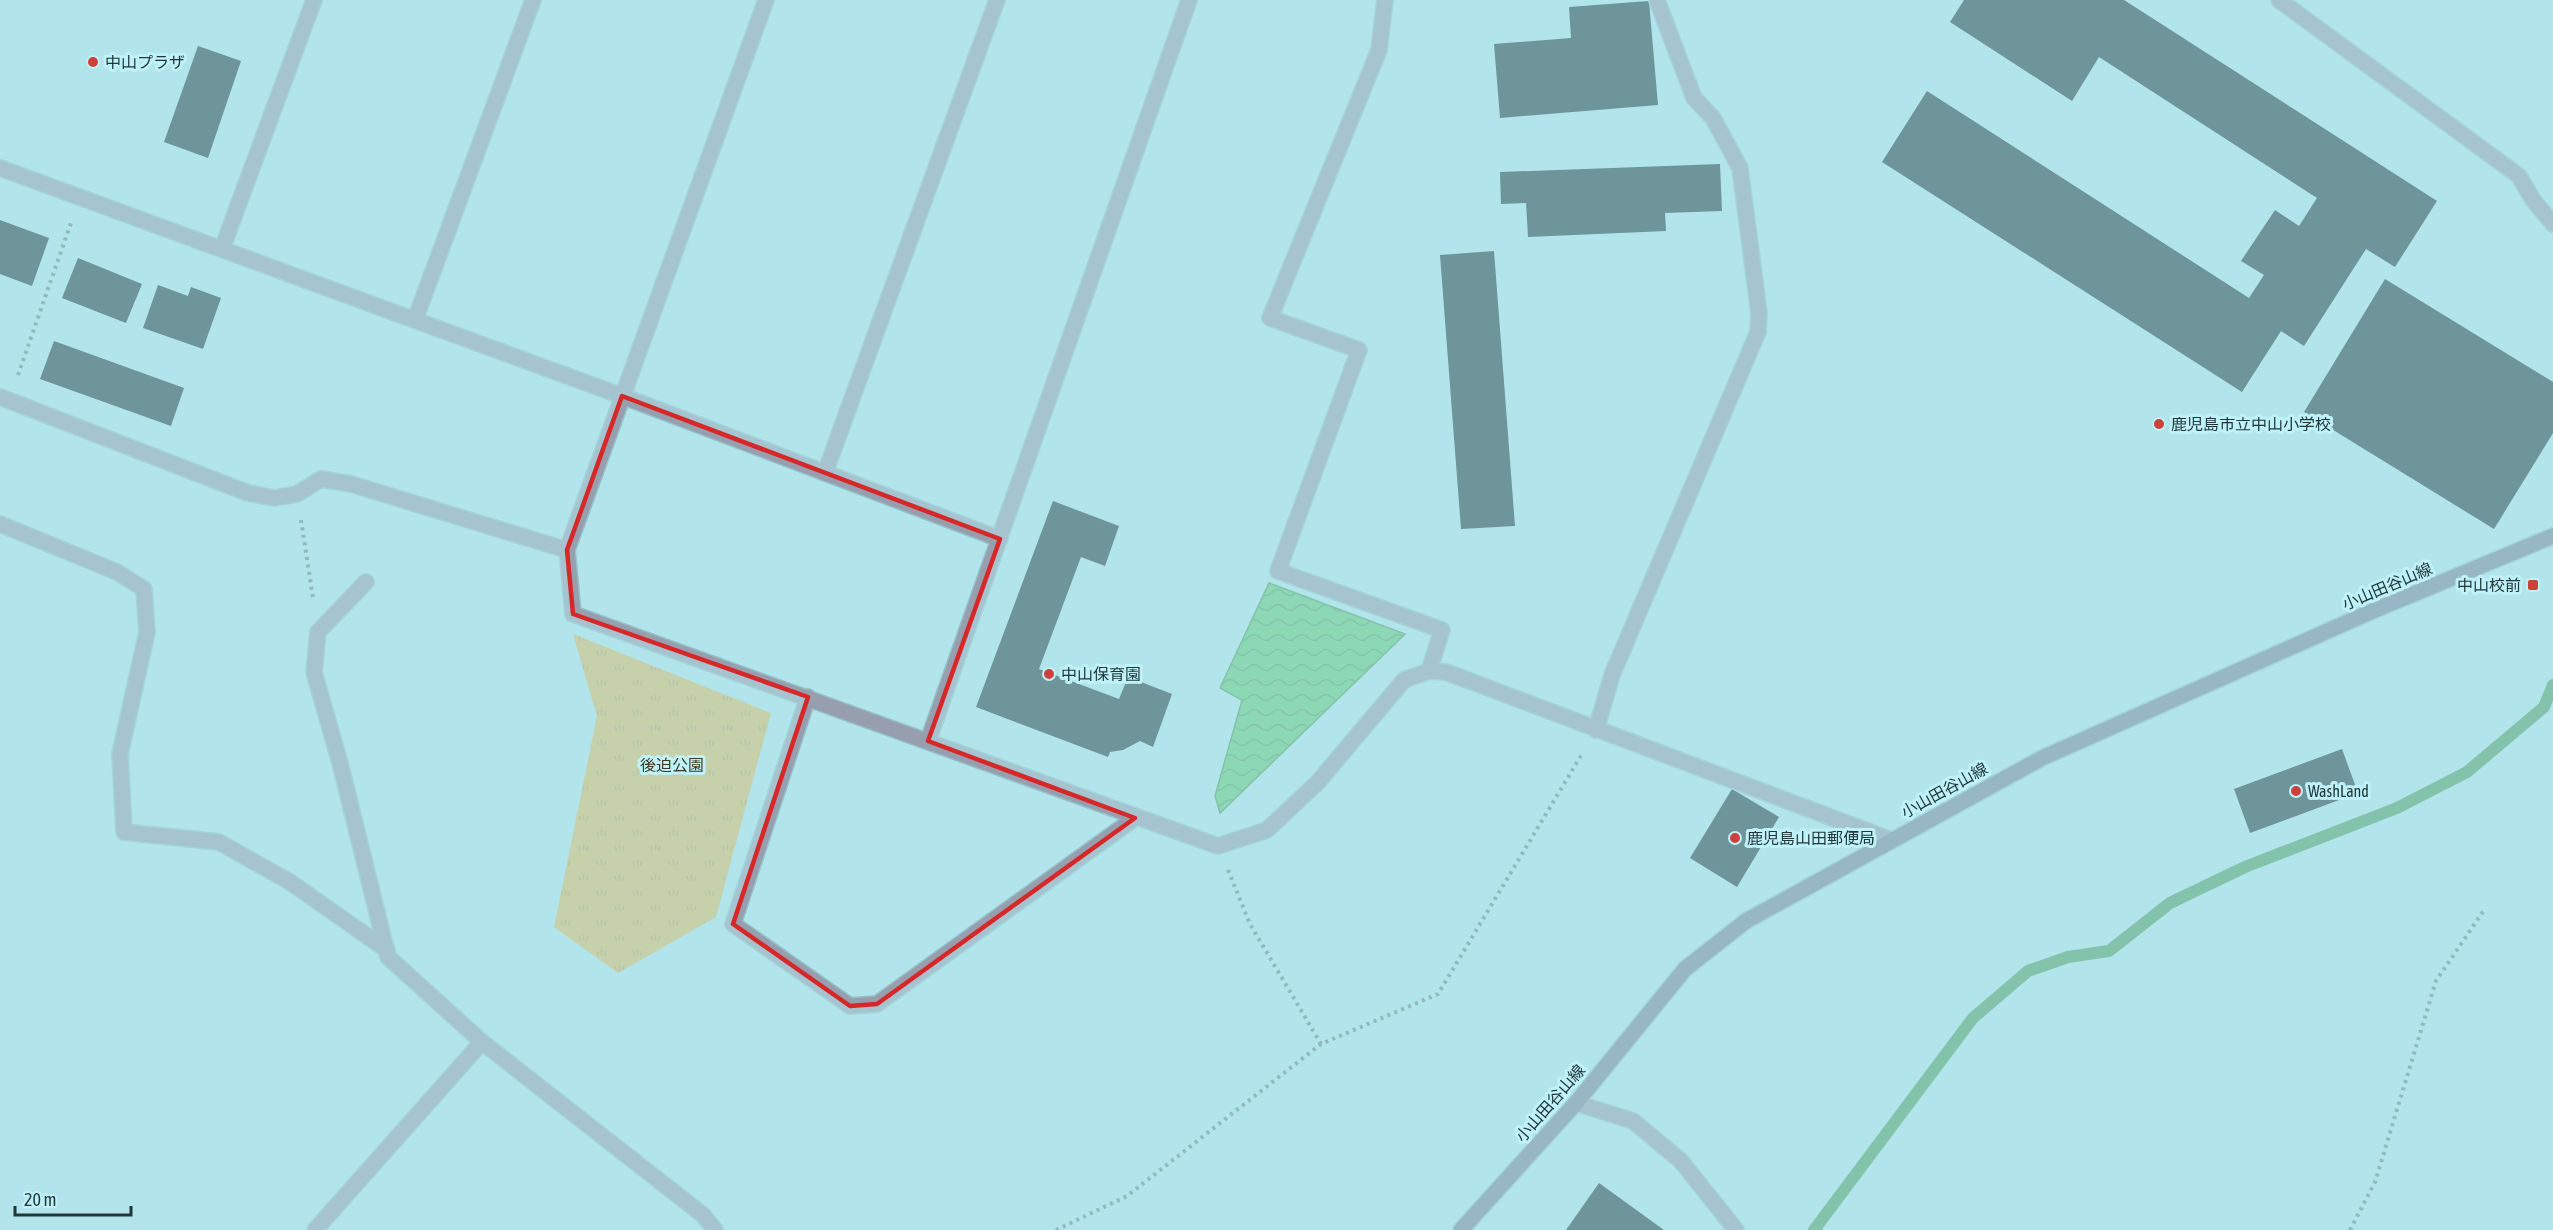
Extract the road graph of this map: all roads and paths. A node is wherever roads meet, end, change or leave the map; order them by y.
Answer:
1 (314, 0) edge
2 (533, 0) edge
3 (766, 0) edge
4 (997, 0) edge
5 (1189, 0) edge
6 (1385, 0) edge
7 (1657, 0) edge
8 (2279, 0) edge
9 (0, 168) edge
10 (81, 197) junction
11 (2553, 224) edge
12 (222, 249) junction
13 (416, 320) junction
14 (622, 396) junction
15 (4, 399) edge
16 (825, 472) junction
17 (297, 494) junction
18 (0, 524) edge
19 (2553, 536) edge
20 (1000, 539) junction
21 (567, 550) junction
22 (366, 582) dead end
23 (318, 632) junction
24 (1429, 671) junction
25 (808, 697) junction
26 (1596, 730) junction
27 (928, 741) junction
28 (1136, 818) junction
29 (1892, 840) junction
30 (1218, 846) junction
31 (2484, 910) dead end
32 (387, 950) junction
33 (482, 1042) junction
34 (1321, 1044) junction
35 (1576, 1103) junction
36 (315, 1230) edge
37 (715, 1230) edge
38 (1056, 1230) edge
39 (1461, 1230) edge
40 (1737, 1230) edge
41 (2350, 1230) edge

1 - 12 street
2 - 13 street
3 - 14 street
4 - 16 street
5 - 20 street
6 - 24 street
7 - 26 street
8 - 11 street
9 - 10 street
10 - 12 street
10 - 15 path
12 - 13 street
13 - 14 street
14 - 16 street
14 - 21 street
15 - 17 street
16 - 20 street
17 - 21 street
17 - 23 path
18 - 32 street
19 - 29 main road, 小山田谷山線
20 - 27 street
21 - 25 street
22 - 23 street
23 - 32 street
24 - 26 street
24 - 30 street
25 - 27 street
25 - 28 street
26 - 29 street
26 - 34 path
27 - 28 street
28 - 30 street
29 - 35 main road, 小山田谷山線
30 - 34 path
31 - 41 path
32 - 33 street
33 - 36 street
33 - 37 street
34 - 38 path
35 - 39 main road, 小山田谷山線
35 - 40 street

